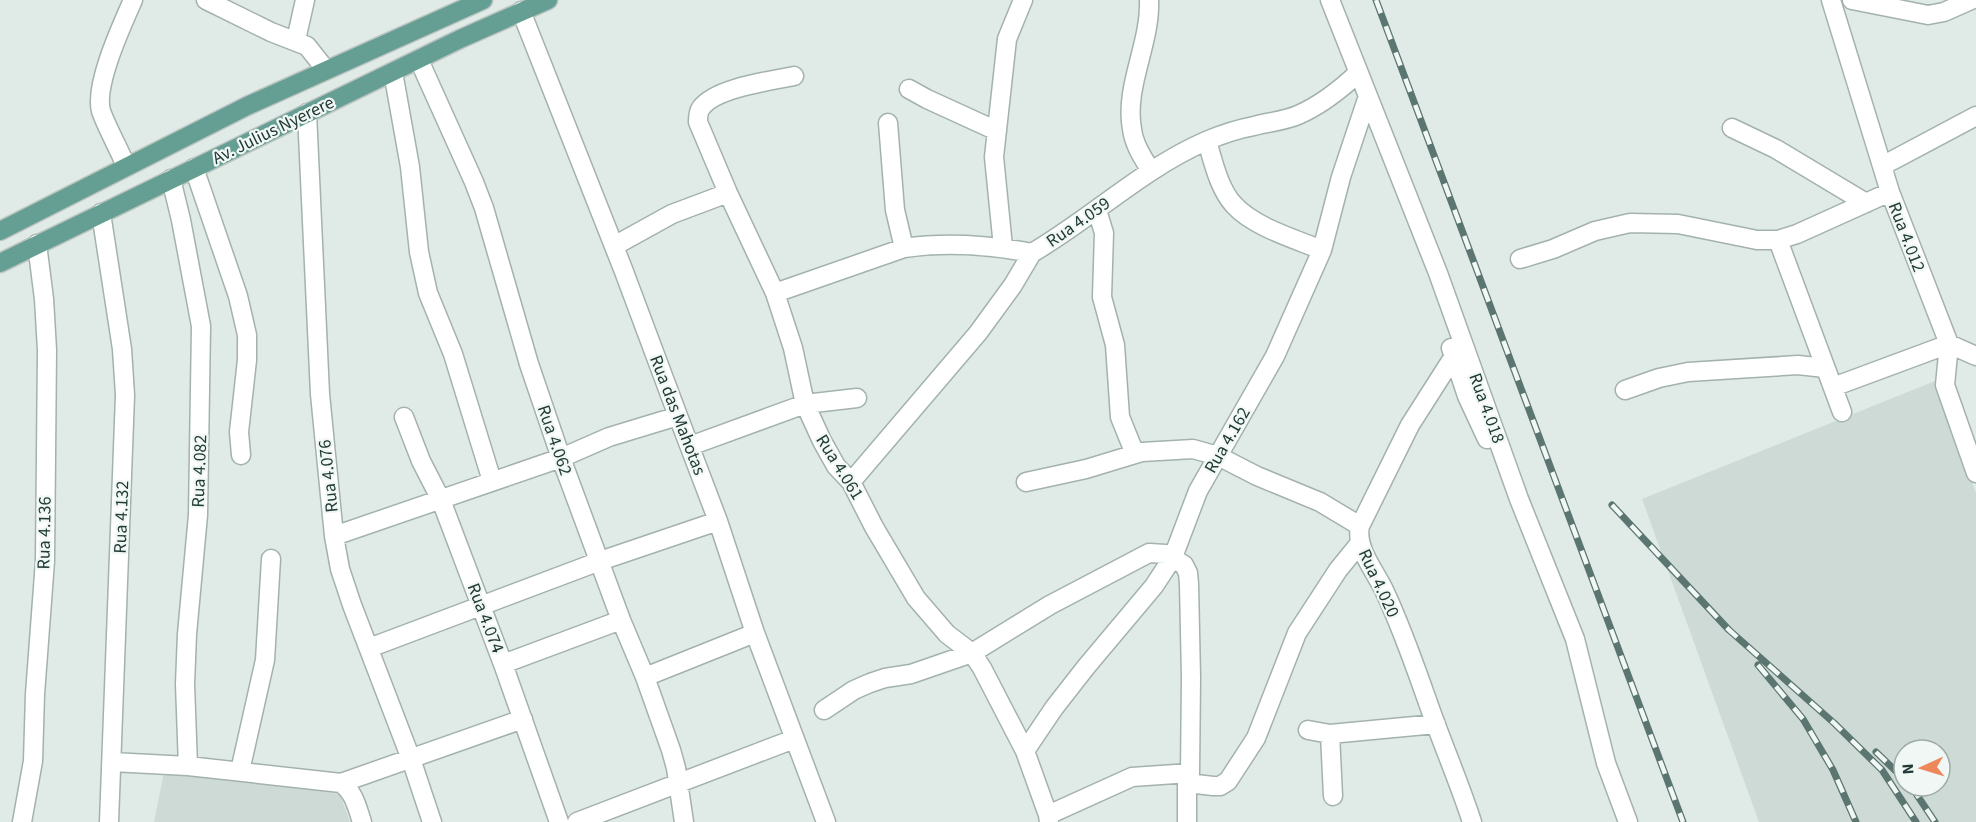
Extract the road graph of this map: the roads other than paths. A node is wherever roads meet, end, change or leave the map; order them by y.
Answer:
1 (133, 0) edge
2 (206, 0) edge
3 (305, 0) edge
4 (483, 0) edge
5 (548, 0) edge
6 (1023, 0) edge
7 (1149, 0) edge
8 (1329, 0) edge
9 (1831, 0) edge
10 (1852, 0) edge
11 (1971, 0) edge
12 (521, 12) junction
13 (296, 40) junction
14 (419, 60) junction
15 (326, 70) junction
16 (393, 72) junction
17 (1358, 73) junction
18 (794, 76) dead end
19 (909, 89) dead end
20 (1368, 96) junction
21 (307, 113) junction
22 (1976, 116) edge
23 (888, 123) dead end
24 (1732, 128) dead end
25 (997, 131) junction
26 (1207, 141) junction
27 (126, 166) junction
28 (1882, 166) junction
29 (194, 168) junction
30 (1151, 171) junction
31 (171, 179) junction
32 (1890, 192) junction
33 (728, 193) junction
34 (1866, 203) junction
35 (1097, 210) junction
36 (101, 213) junction
37 (0, 231) edge
38 (1778, 240) junction
39 (37, 244) junction
40 (614, 246) junction
41 (1004, 247) junction
42 (904, 248) junction
43 (1322, 250) junction
44 (1032, 253) junction
45 (1520, 259) dead end
46 (0, 263) edge
47 (1438, 273) junction
48 (775, 293) junction
49 (1949, 344) junction
50 (1454, 356) junction
51 (1976, 356) edge
52 (1826, 368) junction
53 (1833, 387) junction
54 (1625, 390) dead end
55 (857, 398) dead end
56 (805, 404) junction
57 (1842, 412) dead end
58 (678, 416) junction
59 (404, 417) dead end
60 (690, 446) junction
61 (1135, 454) junction
62 (241, 455) dead end
63 (1218, 456) junction
64 (561, 458) junction
65 (1976, 473) edge
66 (492, 481) junction
67 (851, 482) junction
68 (1026, 482) dead end
69 (1519, 499) junction
70 (441, 500) junction
71 (718, 521) junction
72 (1360, 535) junction
73 (334, 536) junction
74 (1173, 557) junction
75 (271, 559) dead end
76 (600, 561) junction
77 (481, 606) junction
78 (621, 620) junction
79 (755, 633) junction
80 (369, 648) junction
81 (972, 653) junction
82 (503, 664) junction
83 (645, 677) junction
84 (824, 710) dead end
85 (523, 719) junction
86 (1436, 724) junction
87 (1308, 730) dead end
88 (1330, 734) junction
89 (794, 739) junction
90 (1025, 751) junction
91 (411, 759) junction
92 (112, 762) junction
93 (188, 766) junction
94 (240, 771) junction
95 (1189, 778) junction
96 (341, 783) junction
97 (678, 784) junction
98 (1333, 796) dead end
99 (1048, 819) edge
100 (22, 822) edge
101 (109, 822) edge
102 (362, 822) edge
103 (432, 822) edge
104 (559, 822) edge
105 (577, 822) edge
106 (684, 822) edge
107 (826, 822) edge
108 (1187, 822) edge
109 (1472, 822) edge
110 (1628, 822) edge

1 - 27 street
2 - 13 street
3 - 13 street
4 - 15 main road, Av. Julius Nyerere
5 - 12 main road, Av. Julius Nyerere
6 - 25 street
7 - 30 street
8 - 17 street, Rua 4.018
9 - 28 street, Rua 4.012
10 - 11 street
12 - 14 main road, Av. Julius Nyerere
12 - 40 street, Rua das Mahotas
13 - 15 street
14 - 16 main road, Av. Julius Nyerere
14 - 64 street, Rua 4.062
15 - 27 main road, Av. Julius Nyerere
16 - 21 main road, Av. Julius Nyerere
16 - 66 street
17 - 20 street, Rua 4.018
17 - 26 street, Rua 4.059
18 - 33 street, Rua 4.061
19 - 25 street
20 - 43 street, Rua 4.162
20 - 47 street, Rua 4.018
21 - 29 main road, Av. Julius Nyerere
21 - 73 street, Rua 4.076
22 - 28 street
23 - 42 street
24 - 34 street
25 - 41 street
26 - 30 street, Rua 4.059
26 - 43 street
27 - 37 main road, Av. Julius Nyerere
28 - 32 street, Rua 4.012
29 - 31 main road, Av. Julius Nyerere
29 - 62 street
30 - 35 street, Rua 4.059
31 - 36 main road, Av. Julius Nyerere
31 - 93 street, Rua 4.082
32 - 34 street
32 - 49 street, Rua 4.012
33 - 40 street
33 - 48 street, Rua 4.061
34 - 38 street
35 - 44 street, Rua 4.059
35 - 61 street
36 - 39 main road, Av. Julius Nyerere
36 - 92 street, Rua 4.132
38 - 45 street
38 - 52 street
39 - 46 main road, Av. Julius Nyerere
39 - 100 street, Rua 4.136
40 - 58 street, Rua das Mahotas
41 - 42 street, Rua 4.059
41 - 44 street, Rua 4.059
42 - 48 street, Rua 4.059
43 - 63 street, Rua 4.162
44 - 67 street
47 - 50 street
47 - 69 street, Rua 4.018
48 - 56 street, Rua 4.061
49 - 51 street
49 - 53 street
49 - 65 street, Rua 4.012
50 - 69 street
50 - 72 street, Rua 4.020
52 - 53 street
52 - 54 street
53 - 57 street
55 - 56 street
56 - 60 street
56 - 67 street, Rua 4.061
58 - 60 street, Rua das Mahotas
58 - 64 street
59 - 70 street, Rua 4.074
60 - 71 street, Rua das Mahotas
61 - 63 street
61 - 68 street
63 - 72 street
63 - 74 street, Rua 4.162
64 - 66 street
64 - 76 street, Rua 4.062
66 - 70 street
67 - 81 street, Rua 4.061
69 - 110 street, Rua 4.018
70 - 73 street
70 - 77 street, Rua 4.074
71 - 76 street
71 - 79 street, Rua das Mahotas
72 - 86 street, Rua 4.020
72 - 95 street
73 - 80 street, Rua 4.076
74 - 81 street
74 - 90 street, Rua 4.162
74 - 95 street
75 - 94 street
76 - 77 street
76 - 78 street, Rua 4.062
77 - 80 street
77 - 82 street, Rua 4.074
78 - 82 street
78 - 83 street, Rua 4.062
79 - 83 street
79 - 89 street, Rua das Mahotas
80 - 91 street, Rua 4.076
81 - 84 street
81 - 90 street, Rua 4.061
82 - 85 street, Rua 4.074
83 - 97 street, Rua 4.062
85 - 91 street
85 - 104 street, Rua 4.074
86 - 88 street
86 - 109 street, Rua 4.020
87 - 88 street
88 - 98 street
89 - 97 street
89 - 107 street, Rua das Mahotas
90 - 99 street, Rua 4.061
91 - 96 street
91 - 103 street, Rua 4.076
92 - 93 street
92 - 101 street, Rua 4.132
93 - 94 street
94 - 96 street
95 - 99 street
95 - 108 street
96 - 102 street
97 - 105 street
97 - 106 street, Rua 4.062

